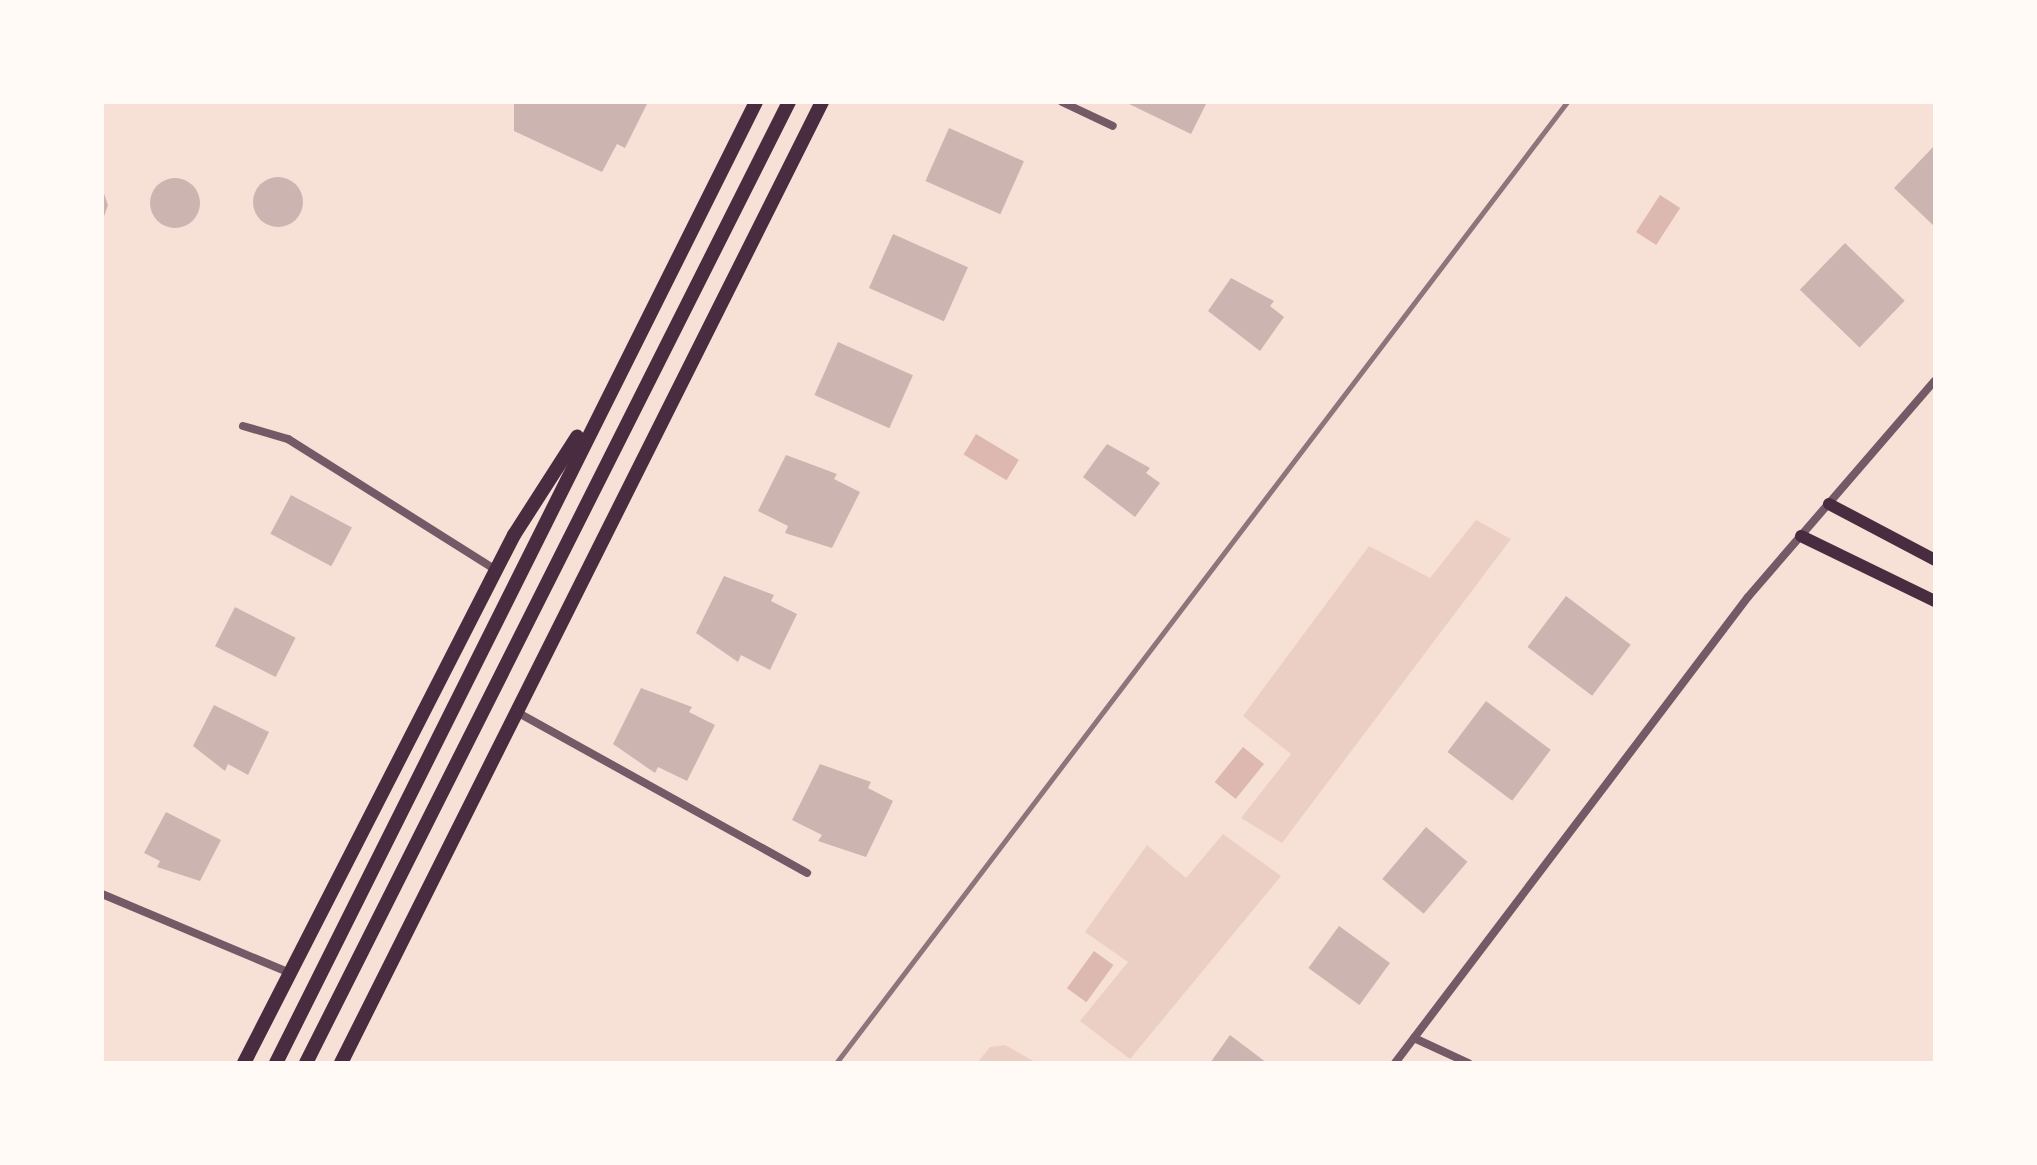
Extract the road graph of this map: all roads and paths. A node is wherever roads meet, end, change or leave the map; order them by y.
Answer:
1 (756, 102) edge
2 (789, 102) edge
3 (822, 102) edge
4 (1062, 102) edge
5 (1113, 126) dead end
6 (615, 379) junction
7 (1935, 380) edge
8 (243, 426) dead end
9 (1829, 504) junction
10 (1801, 536) junction
11 (1935, 560) edge
12 (496, 570) junction
13 (1935, 601) edge
14 (515, 711) junction
15 (807, 873) dead end
16 (102, 894) edge
17 (290, 973) junction
18 (1414, 1038) junction
19 (244, 1063) edge
20 (276, 1063) edge
21 (306, 1063) edge
22 (341, 1063) edge
23 (1395, 1063) edge
24 (1468, 1063) edge

1 - 6 highway
2 - 21 highway
3 - 14 highway
4 - 5 street
6 - 12 highway
6 - 20 highway
7 - 9 street
8 - 12 street
9 - 10 street
9 - 11 main road
10 - 13 main road
10 - 18 street
12 - 17 highway
14 - 15 street
14 - 22 highway
16 - 17 street
17 - 19 highway
18 - 23 street
18 - 24 street

